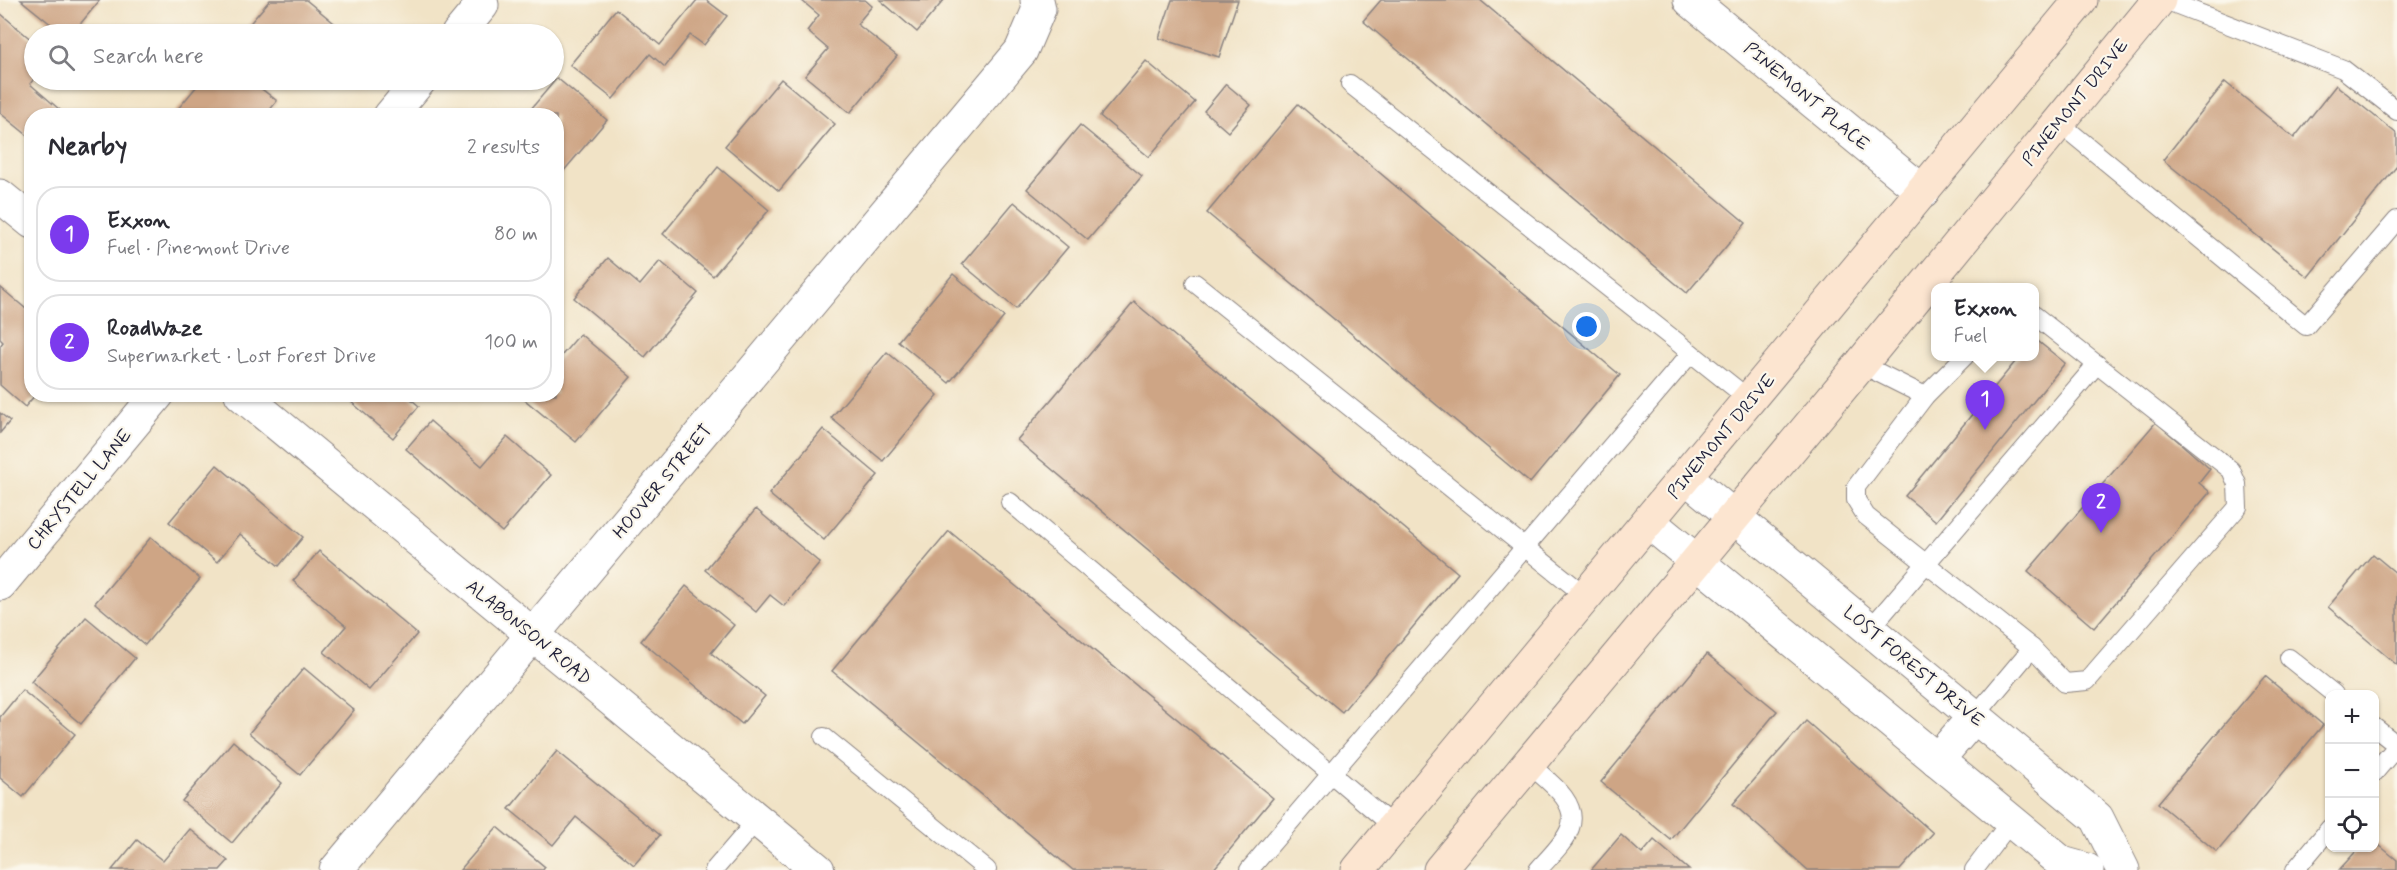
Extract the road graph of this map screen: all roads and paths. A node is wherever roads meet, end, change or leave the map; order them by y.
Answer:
1 (1037, 0) edge
2 (1690, 0) edge
3 (2081, 0) edge
4 (2159, 0) edge
5 (2165, 0) edge
6 (482, 5) dead end
7 (466, 24) edge
8 (1350, 84) dead end
9 (412, 90) edge
10 (397, 108) edge
11 (2397, 111) edge
12 (2058, 122) junction
13 (1923, 192) junction
14 (0, 196) edge
15 (24, 216) edge
16 (2397, 220) edge
17 (1196, 283) dead end
18 (2039, 319) edge
19 (1691, 353) junction
20 (1961, 361) edge
21 (1861, 364) junction
22 (2097, 364) junction
23 (1925, 396) junction
24 (1750, 400) junction
25 (151, 402) edge
26 (251, 402) edge
27 (1686, 477) junction
28 (1010, 502) dead end
29 (1733, 516) junction
30 (1649, 522) junction
31 (1525, 547) junction
32 (1696, 561) junction
33 (1926, 564) junction
34 (0, 584) edge
35 (1587, 597) junction
36 (1870, 629) junction
37 (533, 635) junction
38 (2032, 648) junction
39 (2289, 658) dead end
40 (2329, 690) edge
41 (1975, 716) junction
42 (2379, 731) edge
43 (824, 737) dead end
44 (2397, 745) edge
45 (1937, 760) junction
46 (1528, 763) junction
47 (2379, 767) edge
48 (1333, 773) junction
49 (757, 820) junction
50 (2011, 821) junction
51 (1394, 827) junction
52 (2325, 834) edge
53 (336, 870) edge
54 (714, 870) edge
55 (818, 870) edge
56 (987, 870) edge
57 (1249, 870) edge
58 (1358, 870) edge
59 (1440, 870) edge
60 (1538, 870) edge
61 (1974, 870) edge
62 (2087, 870) edge
63 (2123, 870) edge
64 (2295, 870) edge

1 - 37 street, HOOVER STREET
2 - 13 street, PINEMONT PLACE
3 - 13 main road, PINEMONT DRIVE
4 - 12 main road, PINEMONT DRIVE
5 - 11 lane
6 - 7 street
8 - 19 lane
9 - 10 street
12 - 16 lane
12 - 21 main road, PINEMONT DRIVE
13 - 24 main road, PINEMONT DRIVE
14 - 15 street
17 - 31 lane
18 - 22 lane
19 - 24 lane
19 - 31 lane
20 - 23 lane
21 - 23 lane
21 - 29 main road, PINEMONT DRIVE
22 - 33 lane
22 - 38 lane
23 - 33 lane
24 - 27 main road, PINEMONT DRIVE
25 - 34 street, CHRYSTELL LANE
26 - 37 street, ALABONSON ROAD
27 - 29 street, LOST FOREST DRIVE
27 - 30 main road, PINEMONT DRIVE
28 - 48 lane
29 - 32 main road, PINEMONT DRIVE
29 - 36 street, LOST FOREST DRIVE
30 - 32 street
30 - 35 main road, PINEMONT DRIVE
31 - 35 lane
31 - 48 lane
32 - 45 street
32 - 46 main road, PINEMONT DRIVE
33 - 36 lane
33 - 38 lane
35 - 51 main road, PINEMONT DRIVE
36 - 41 street, LOST FOREST DRIVE
37 - 49 street, ALABONSON ROAD
37 - 53 street, HOOVER STREET
38 - 41 lane
39 - 40 lane
41 - 45 street
41 - 63 street, LOST FOREST DRIVE
42 - 44 lane
43 - 56 lane
44 - 47 lane
45 - 50 street
46 - 59 main road, PINEMONT DRIVE
46 - 60 lane
48 - 51 lane
48 - 57 lane
49 - 54 lane
49 - 55 street, ALABONSON ROAD
50 - 61 lane
50 - 62 street
51 - 58 main road, PINEMONT DRIVE
52 - 64 lane

